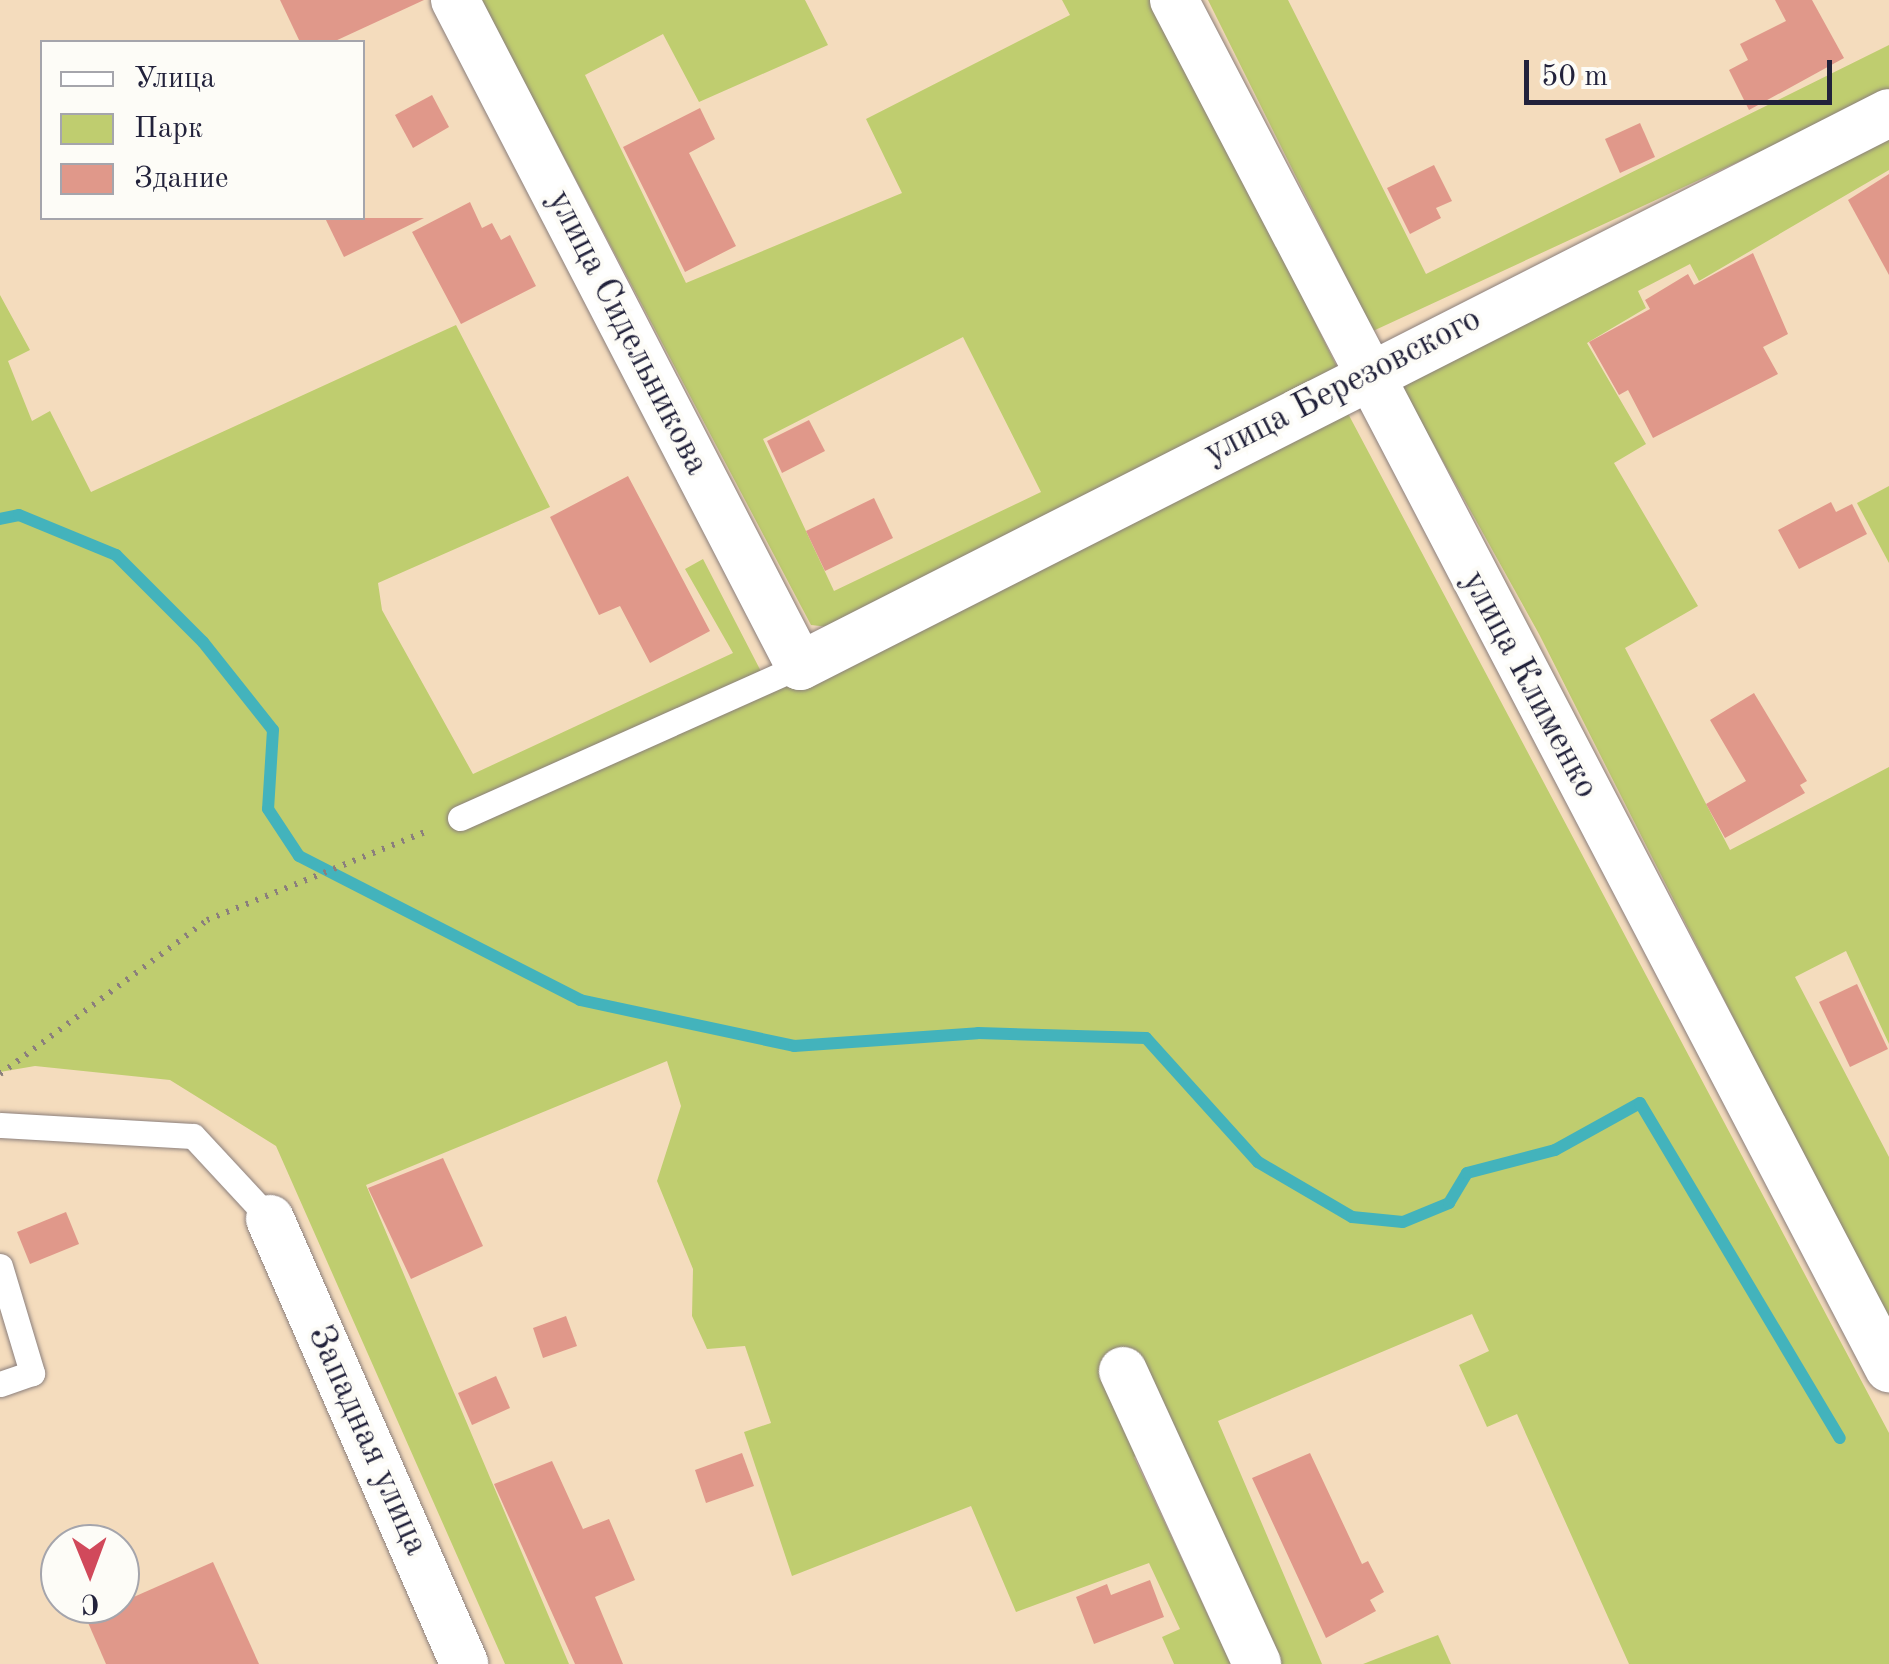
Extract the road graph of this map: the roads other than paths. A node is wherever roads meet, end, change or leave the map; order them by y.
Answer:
1 (454, 0) edge
2 (1174, 0) edge
3 (1889, 113) edge
4 (1365, 375) junction
5 (800, 666) junction
6 (460, 818) road end
7 (0, 1125) edge
8 (270, 1219) joint
9 (0, 1266) edge
10 (1889, 1368) edge
11 (1123, 1371) dead end
12 (0, 1384) edge
13 (464, 1664) edge
14 (1257, 1664) edge

1 - 5 street, улица Сидельникова
2 - 4 street, улица Клименко
3 - 4 street, улица Березовского
4 - 5 street, улица Березовского
4 - 10 street, улица Клименко
5 - 6 lane
7 - 8 lane
8 - 13 street, Западная улица
9 - 12 lane
11 - 14 street

